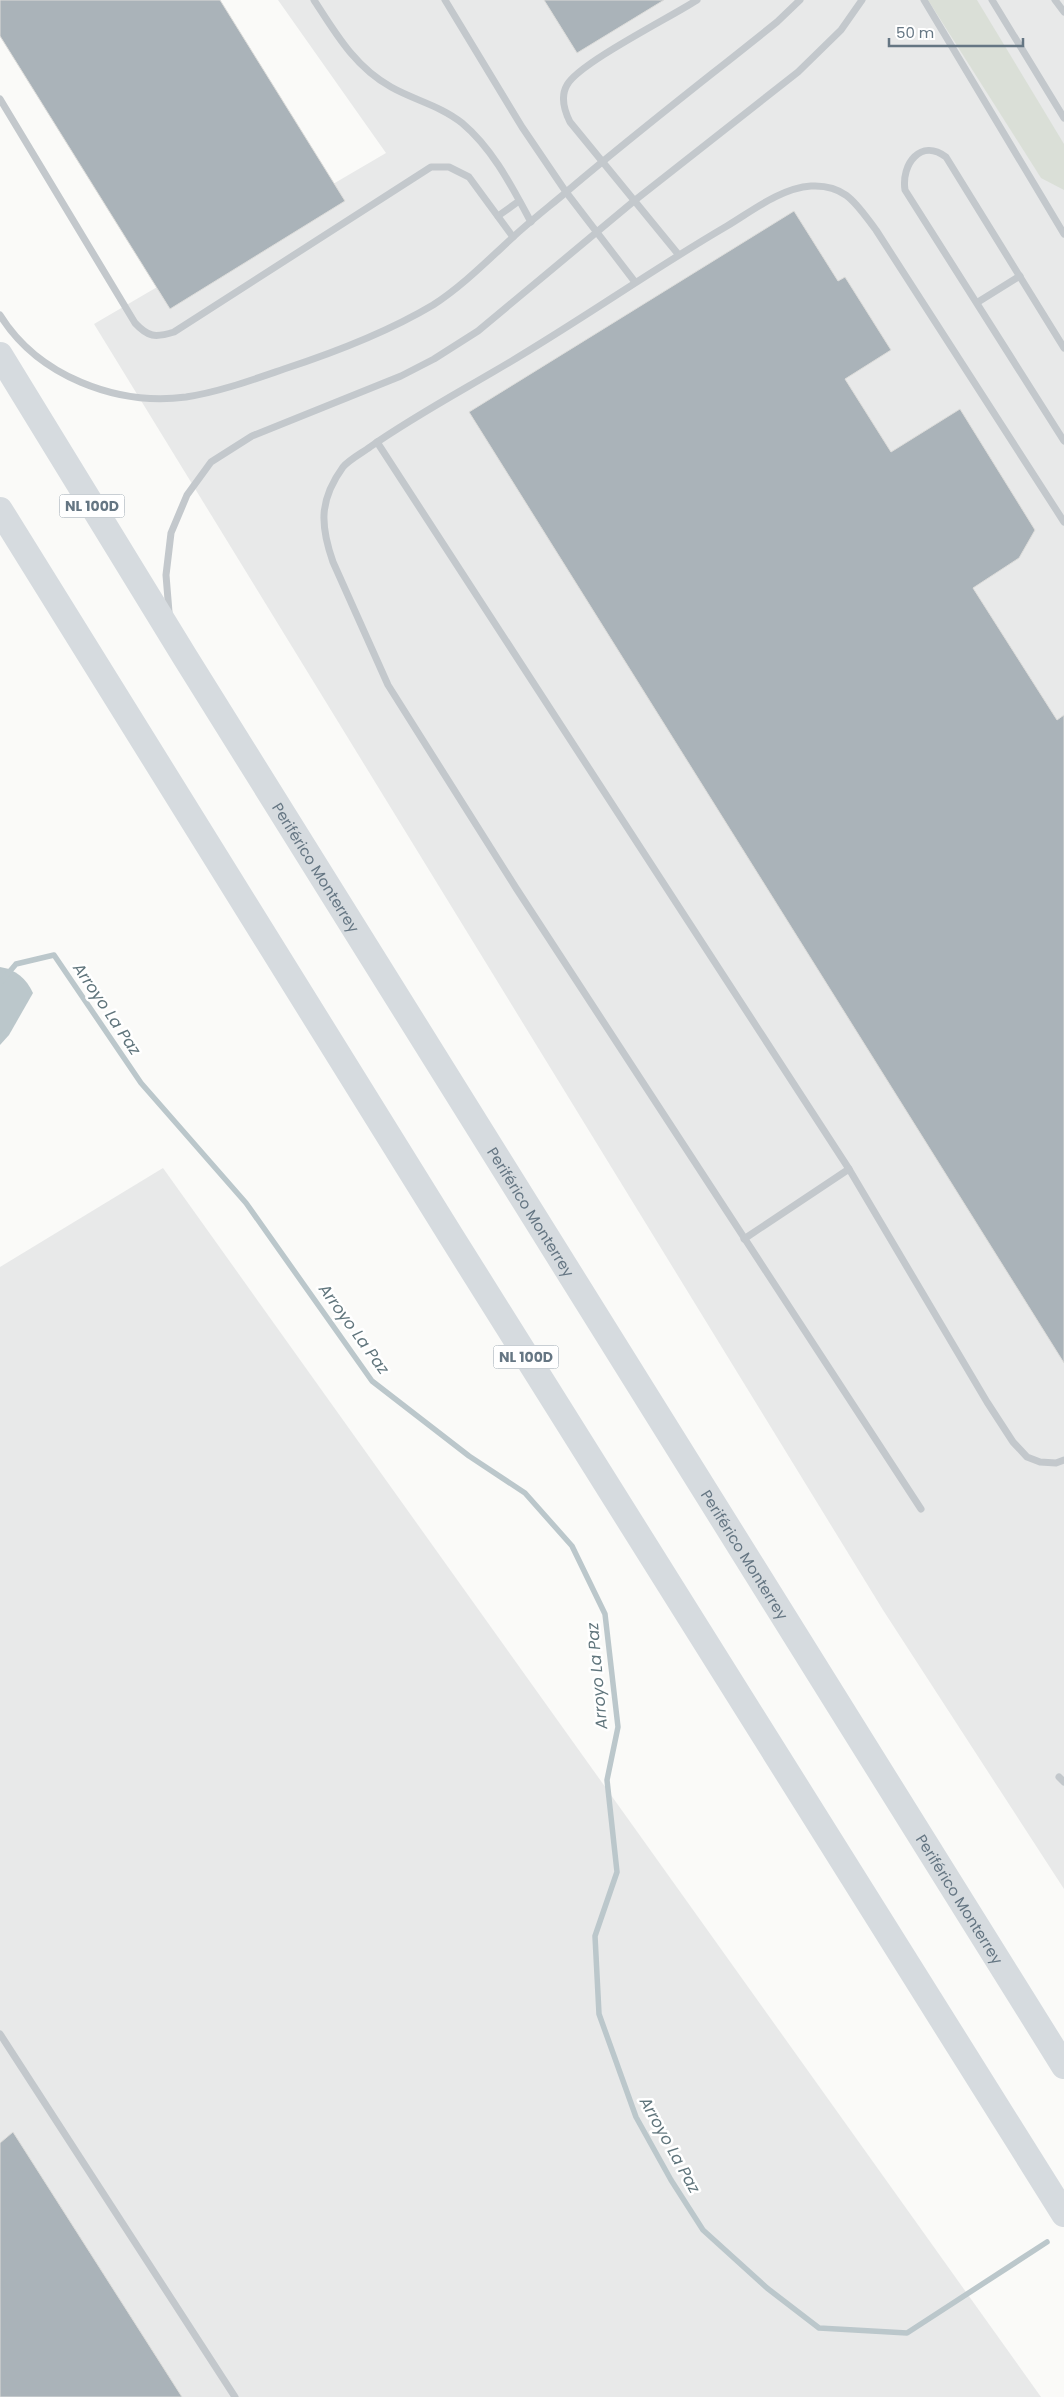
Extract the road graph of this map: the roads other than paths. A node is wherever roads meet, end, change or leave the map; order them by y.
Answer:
1 (314, 0) edge
2 (445, 0) edge
3 (697, 0) edge
4 (800, 0) edge
5 (862, 0) edge
6 (924, 0) edge
7 (992, 0) edge
8 (1055, 0) edge
9 (1064, 12) edge
10 (0, 99) edge
11 (1064, 118) edge
12 (603, 163) junction
13 (566, 192) junction
14 (520, 200) junction
15 (634, 201) junction
16 (498, 216) junction
17 (531, 222) junction
18 (597, 232) junction
19 (1064, 234) edge
20 (513, 237) junction
21 (678, 254) junction
22 (1020, 276) junction
23 (635, 282) junction
24 (978, 302) junction
25 (0, 315) edge
26 (1064, 348) edge
27 (0, 355) edge
28 (377, 442) junction
29 (1064, 442) edge
30 (0, 510) edge
31 (1064, 522) edge
32 (185, 657) junction
33 (850, 1169) junction
34 (744, 1239) junction
35 (1064, 1460) edge
36 (920, 1509) dead end
37 (0, 2034) edge
38 (1064, 2066) edge
39 (1060, 2208) edge
40 (235, 2397) edge

1 - 14 lane
2 - 13 lane
3 - 12 lane
4 - 12 lane
5 - 15 lane
6 - 19 lane
7 - 11 lane
8 - 9 lane
10 - 16 lane
12 - 13 lane
12 - 15 lane
13 - 17 lane
13 - 18 lane
14 - 16 lane
14 - 17 lane
15 - 18 lane
15 - 21 lane
16 - 20 lane
17 - 20 lane
18 - 23 lane
18 - 32 lane
20 - 25 lane
21 - 23 lane
21 - 31 lane
22 - 24 lane
22 - 24 lane
22 - 26 lane
23 - 28 lane
24 - 29 lane
27 - 32 highway, Periférico Monterrey / NL 100D
28 - 33 lane
28 - 34 lane
30 - 39 highway, NL 100D
32 - 38 highway, Periférico Monterrey / NL 100D
33 - 34 lane
33 - 35 lane
34 - 36 lane
37 - 40 lane

